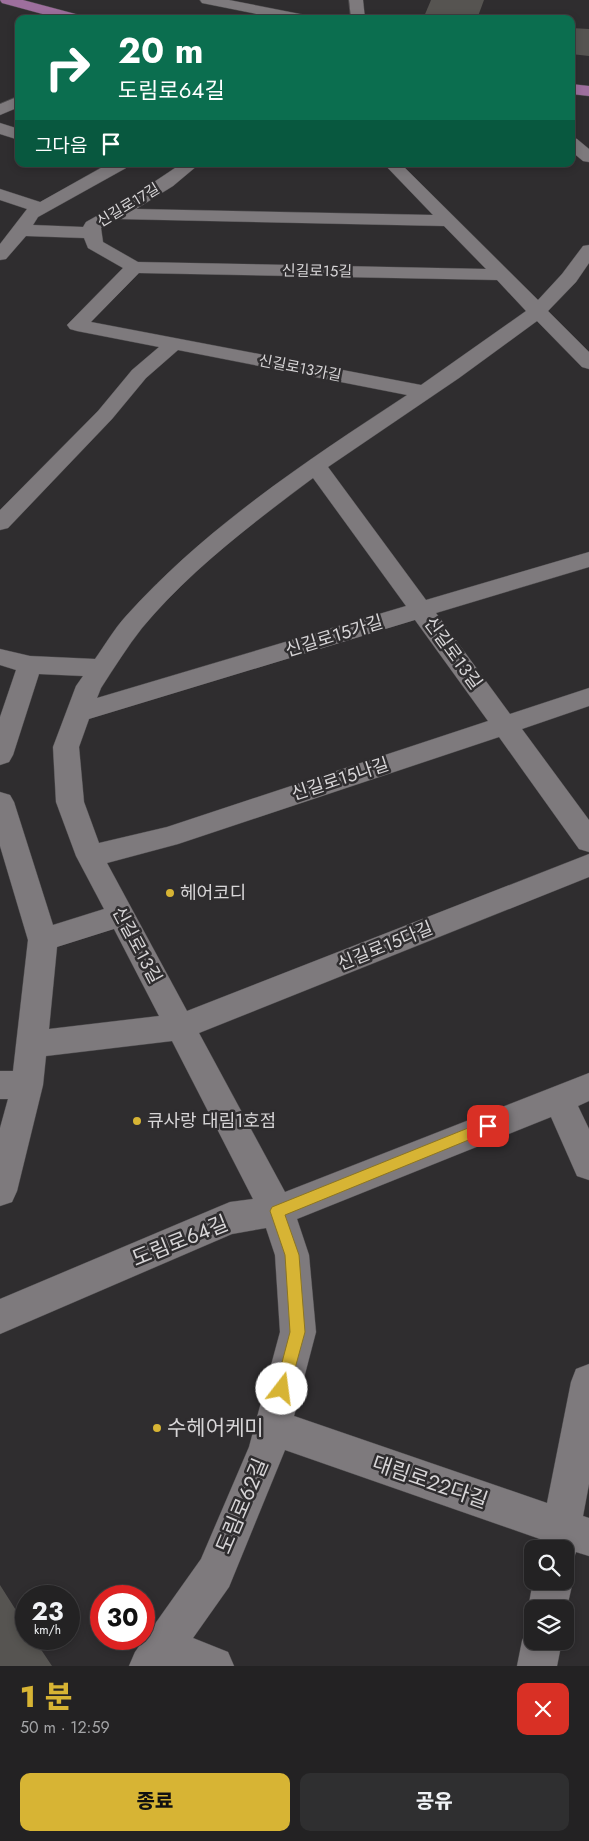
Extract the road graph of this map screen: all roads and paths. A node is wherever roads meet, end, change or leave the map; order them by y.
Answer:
1 (7, 0) edge
2 (207, 0) edge
3 (356, 0) edge
4 (63, 15) edge
5 (284, 15) edge
6 (358, 15) edge
7 (0, 90) edge
8 (575, 90) edge
9 (589, 91) edge
10 (15, 94) edge
11 (15, 103) edge
12 (0, 110) edge
13 (0, 128) edge
14 (15, 134) edge
15 (575, 145) edge
16 (589, 157) edge
17 (110, 167) edge
18 (189, 167) edge
19 (395, 167) edge
20 (0, 194) edge
21 (41, 208) junction
22 (115, 214) junction
23 (448, 221) junction
24 (21, 230) junction
25 (92, 233) junction
26 (589, 250) edge
27 (0, 255) edge
28 (134, 267) junction
29 (500, 275) junction
30 (536, 312) junction
31 (174, 344) junction
32 (589, 363) edge
33 (425, 392) junction
34 (316, 466) junction
35 (0, 523) edge
36 (589, 559) edge
37 (421, 610) junction
38 (0, 657) edge
39 (30, 665) junction
40 (102, 668) junction
41 (589, 697) edge
42 (79, 713) junction
43 (505, 725) junction
44 (0, 755) edge
45 (0, 802) edge
46 (589, 841) edge
47 (90, 856) junction
48 (589, 865) edge
49 (122, 915) junction
50 (42, 940) junction
51 (180, 1027) junction
52 (31, 1044) junction
53 (14, 1085) edge
54 (589, 1087) edge
55 (559, 1098) junction
56 (589, 1165) edge
57 (0, 1191) edge
58 (277, 1211) junction
59 (0, 1317) edge
60 (589, 1382) edge
61 (272, 1427) junction
62 (570, 1538) edge
63 (540, 1650) edge
64 (156, 1657) edge
65 (214, 1666) edge
66 (537, 1666) edge

1 - 4 main road
2 - 5 street
3 - 6 street
7 - 10 street
8 - 9 main road
11 - 12 street
13 - 14 street
15 - 16 street
17 - 21 street
18 - 22 street, 신길로17길
19 - 23 street
20 - 21 street
21 - 24 street
22 - 23 street
22 - 25 street, 신길로17길
23 - 29 street
24 - 25 street
24 - 27 street
25 - 28 street, 신길로17길
26 - 30 street, 신길로13길
28 - 29 street, 신길로15길
28 - 31 street, 신길로13가길
29 - 30 street
30 - 32 street
30 - 33 street, 신길로13길
31 - 33 street, 신길로13가길
31 - 35 street
33 - 34 street, 신길로13길
34 - 37 street, 신길로13길
34 - 40 street, 신길로13길
36 - 37 street, 신길로15가길
37 - 42 street, 신길로15가길
37 - 43 street, 신길로13길
38 - 39 street
39 - 40 street
39 - 44 street
40 - 42 street, 신길로13길
41 - 43 street, 신길로15나길
42 - 47 street, 신길로13길
43 - 46 street, 신길로13길
43 - 47 street, 신길로15나길
45 - 50 street
47 - 49 street, 신길로13길
48 - 51 street, 신길로15다길
49 - 50 street
49 - 51 street, 신길로13길
50 - 52 street
51 - 52 street, 신길로15다길
51 - 58 street, 신길로13길
52 - 53 street
53 - 57 street
54 - 55 street, 도림로64길
55 - 56 street
55 - 58 street, 도림로64길
58 - 59 street, 도림로64길
58 - 61 street, 도림로62길
60 - 62 street
61 - 62 street, 대림로22다길
61 - 64 street, 도림로62길
63 - 66 street
64 - 65 street

